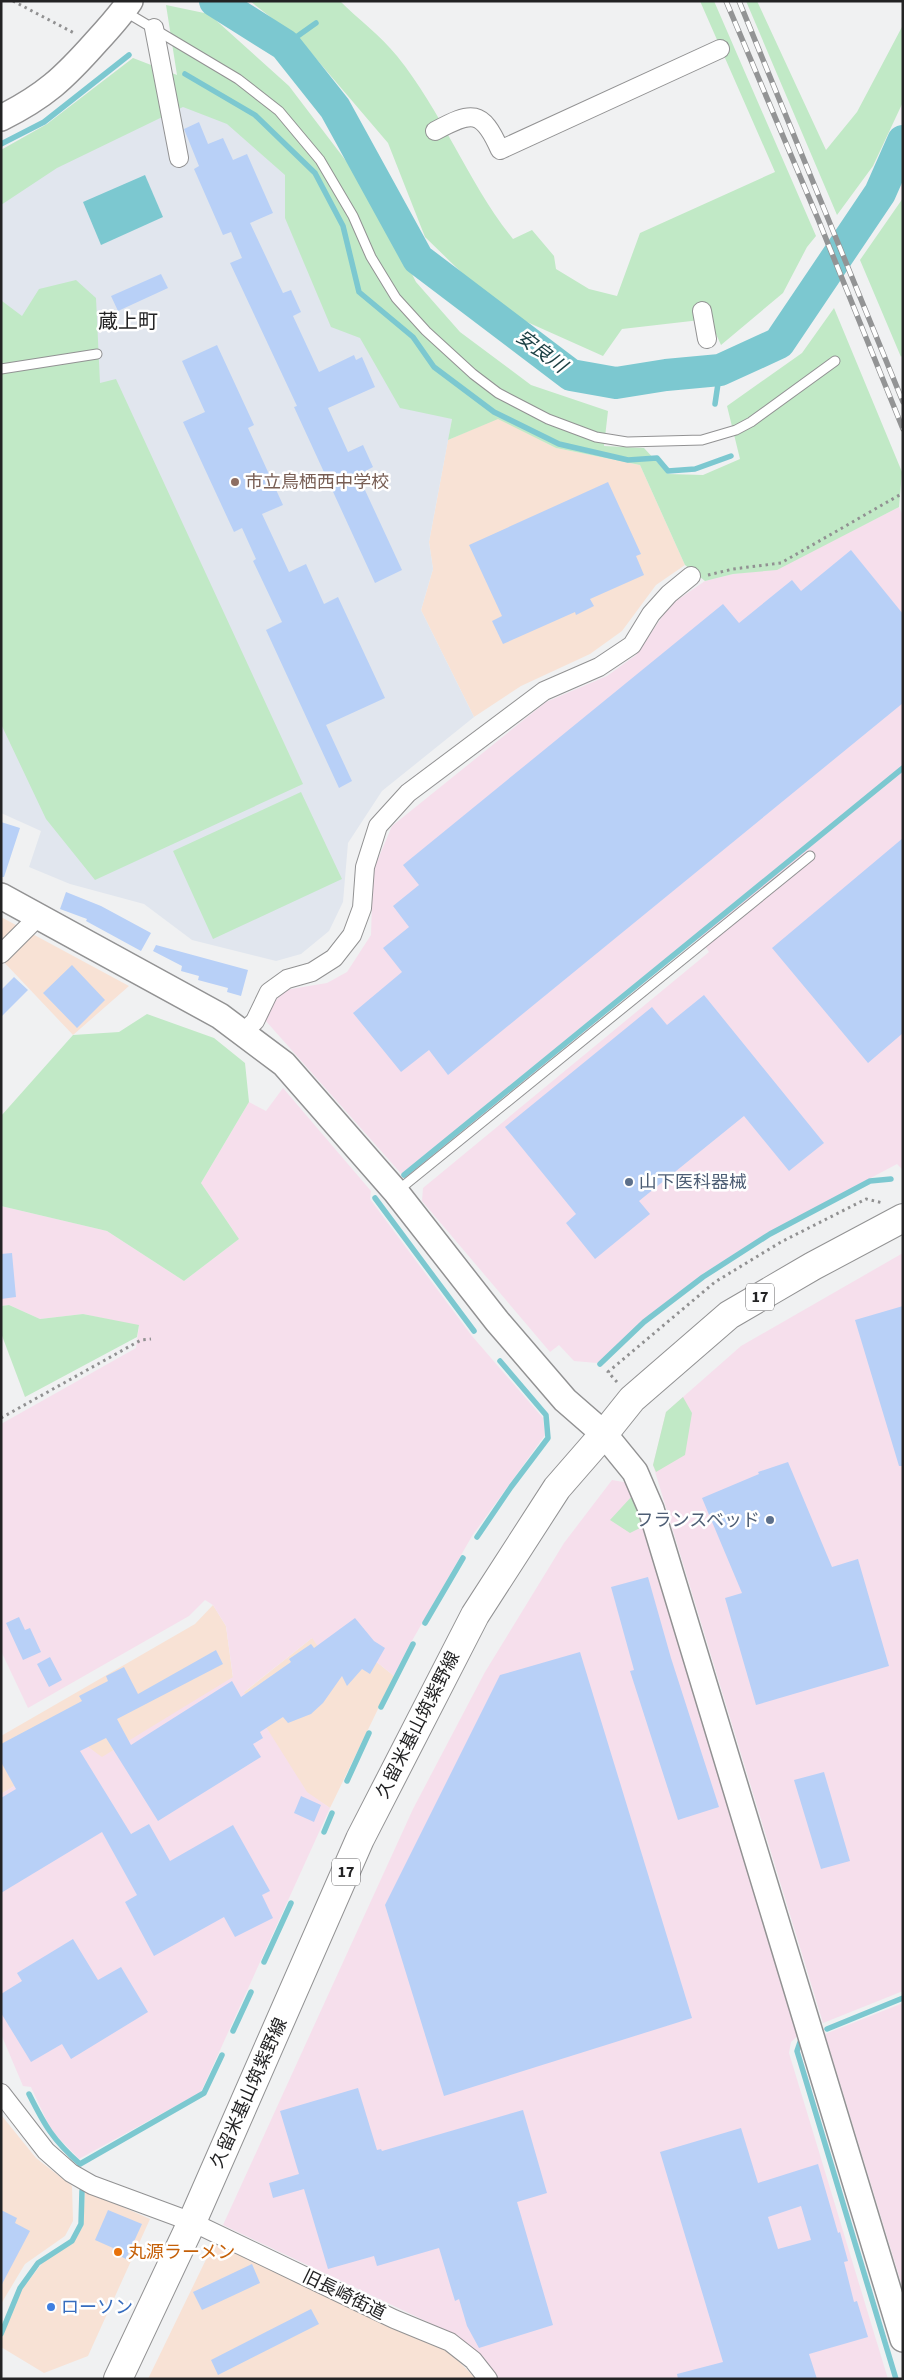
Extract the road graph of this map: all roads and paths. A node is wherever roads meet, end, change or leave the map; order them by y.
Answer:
1 (13, 1) edge
2 (127, 6) edge
3 (154, 28) junction
4 (95, 44) junction
5 (720, 49) dead end
6 (1, 118) edge
7 (435, 131) dead end
8 (179, 158) dead end
9 (702, 310) dead end
10 (707, 339) dead end
11 (97, 354) dead end
12 (834, 361) dead end
13 (1, 370) edge
14 (903, 493) edge
15 (691, 576) joint
16 (810, 856) dead end
17 (1, 896) edge
18 (37, 918) junction
19 (1, 954) edge
20 (243, 1033) junction
21 (396, 1192) junction
22 (894, 1211) edge
23 (151, 1339) dead end
24 (632, 1399) junction
25 (1, 1418) edge
26 (604, 1434) junction
27 (1, 2093) edge
28 (192, 2222) junction
29 (903, 2339) edge
30 (118, 2379) edge
31 (488, 2379) edge

1 - 4 path
2 - 3 lane
2 - 4 street
3 - 8 street
3 - 12 lane
4 - 6 street
5 - 7 street
9 - 10 street
11 - 13 lane
14 - 15 path
15 - 20 street
16 - 21 lane
17 - 18 street
18 - 19 street
18 - 20 street
20 - 21 street
21 - 26 street
22 - 24 main road, 久留米基山筑紫野線 / 17
22 - 24 path
23 - 25 path
24 - 26 main road, 久留米基山筑紫野線 / 17
26 - 28 main road, 久留米基山筑紫野線 / 17
26 - 29 street
27 - 28 street, 旧長崎街道
28 - 30 main road, 久留米基山筑紫野線 / 17
28 - 31 street, 旧長崎街道

